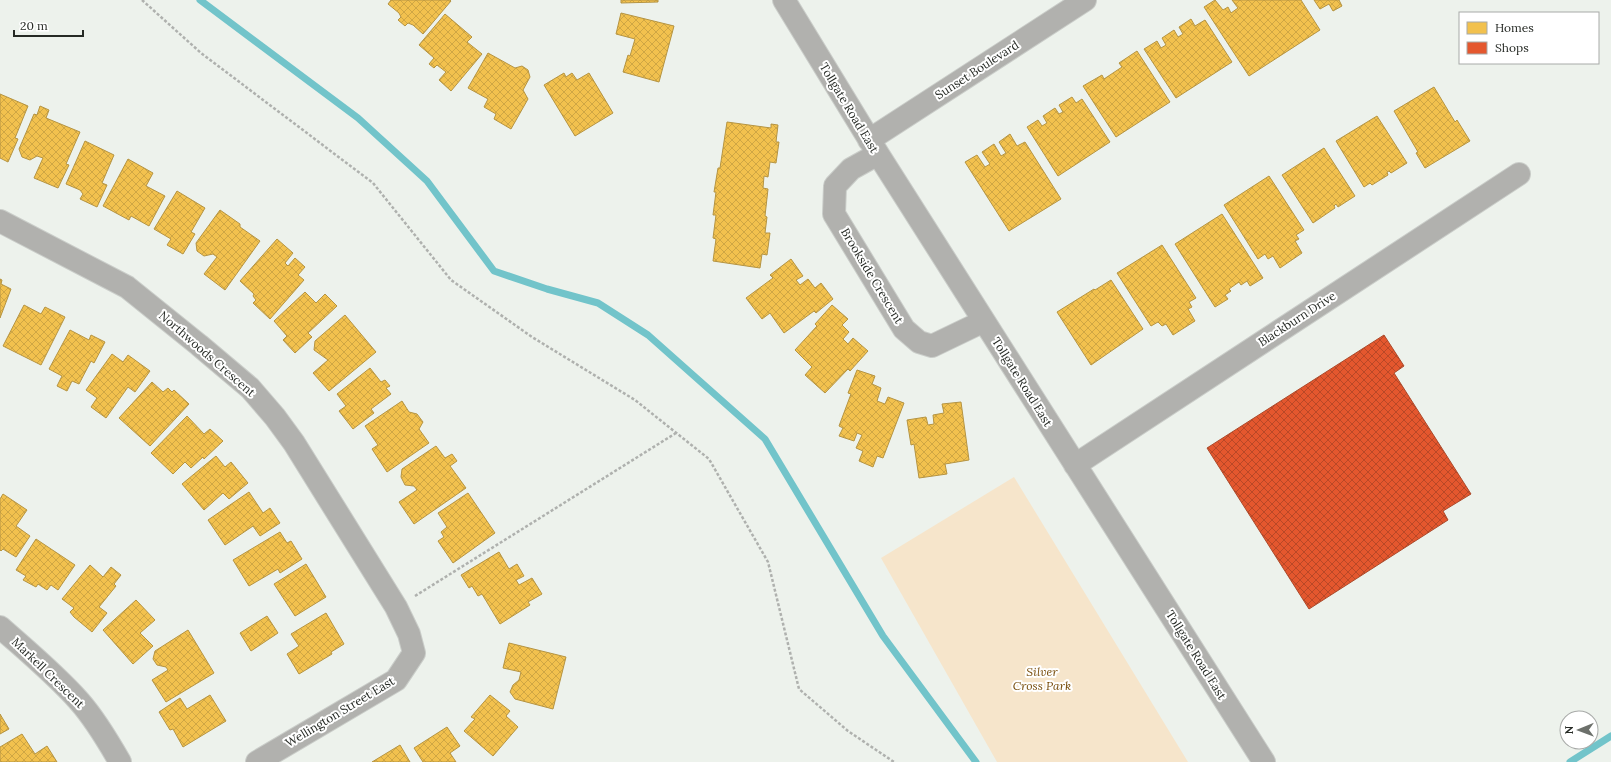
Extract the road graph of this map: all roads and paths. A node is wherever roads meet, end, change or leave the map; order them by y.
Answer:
1 (142, 0) edge
2 (784, 0) edge
3 (1085, 0) edge
4 (873, 147) junction
5 (1520, 174) dead end
6 (0, 221) edge
7 (984, 321) junction
8 (676, 433) junction
9 (1075, 465) junction
10 (396, 607) junction
11 (0, 627) edge
12 (414, 653) joint
13 (120, 762) edge
14 (257, 762) edge
15 (894, 762) edge
16 (1264, 762) edge

1 - 8 path
2 - 4 street, Tollgate Road East
3 - 4 street, Sunset Boulevard
4 - 7 street, Tollgate Road East
4 - 7 street, Brookside Crescent
5 - 9 street, Blackburn Drive
6 - 10 street, Northwoods Crescent
7 - 9 street, Tollgate Road East
8 - 10 path
8 - 15 path
9 - 16 street, Tollgate Road East
10 - 12 street, Northwoods Crescent
11 - 13 street, Markell Crescent
12 - 14 street, Wellington Street East

